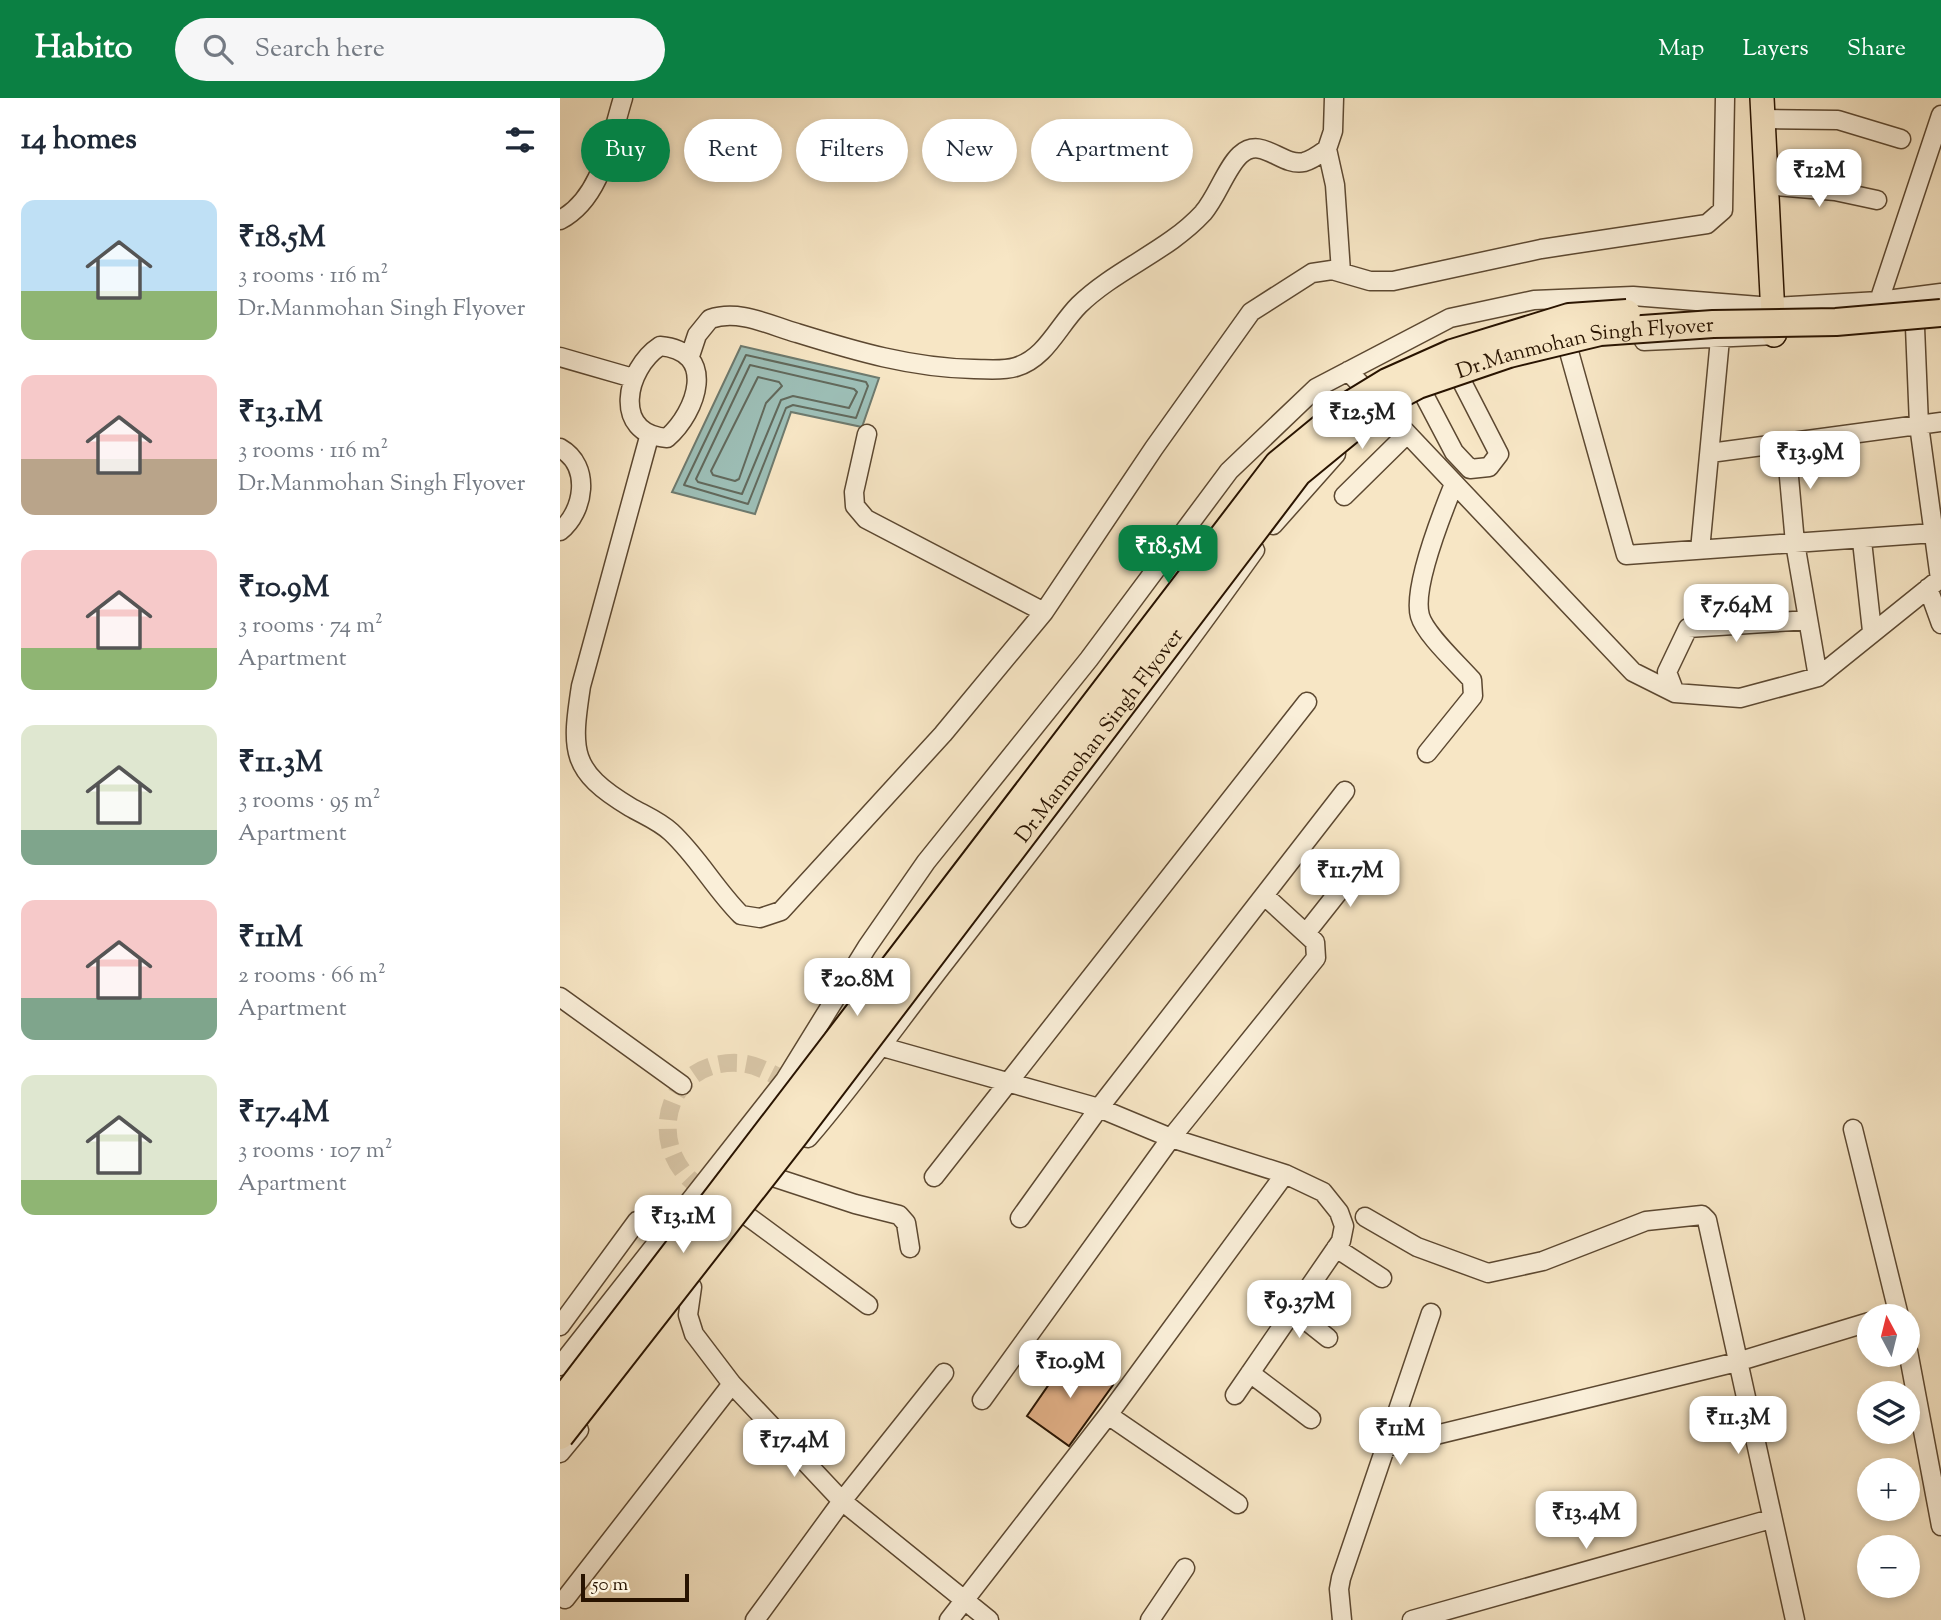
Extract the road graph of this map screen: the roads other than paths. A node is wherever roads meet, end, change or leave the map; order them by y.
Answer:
1 (623, 98) edge
2 (1334, 98) edge
3 (1725, 98) edge
4 (1763, 108) edge
5 (1941, 115) edge
6 (1901, 139) dead end
7 (1327, 149) junction
8 (1765, 185) junction
9 (1877, 200) dead end
10 (560, 220) edge
11 (1341, 272) junction
12 (1940, 297) edge
13 (1879, 301) junction
14 (1772, 307) junction
15 (1941, 322) edge
16 (1915, 327) junction
17 (1774, 335) junction
18 (1720, 340) junction
19 (1569, 348) junction
20 (690, 356) junction
21 (560, 357) edge
22 (1348, 372) junction
23 (633, 378) junction
24 (1460, 378) junction
25 (1423, 393) junction
26 (1386, 413) junction
27 (1941, 422) edge
28 (1919, 425) junction
29 (1407, 434) junction
30 (867, 435) dead end
31 (649, 437) junction
32 (1786, 444) junction
33 (560, 448) edge
34 (1710, 453) junction
35 (1454, 484) junction
36 (1344, 496) dead end
37 (560, 531) edge
38 (1934, 533) junction
39 (1862, 541) junction
40 (1795, 543) junction
41 (1700, 550) junction
42 (1936, 582) edge
43 (1044, 612) junction
44 (1808, 620) junction
45 (1941, 624) edge
46 (1872, 631) junction
47 (1818, 677) junction
48 (1675, 693) junction
49 (1307, 702) dead end
50 (1427, 753) dead end
51 (1345, 791) dead end
52 (1363, 861) dead end
53 (1266, 897) junction
54 (1306, 933) junction
55 (560, 997) edge
56 (818, 1025) junction
57 (883, 1047) junction
58 (1011, 1082) junction
59 (681, 1085) dead end
60 (1099, 1108) junction
61 (1853, 1129) dead end
62 (1171, 1138) junction
63 (1285, 1174) junction
64 (773, 1177) junction
65 (934, 1177) dead end
66 (746, 1215) junction
67 (1365, 1217) dead end
68 (1020, 1218) dead end
69 (637, 1221) dead end
70 (911, 1248) dead end
71 (1336, 1248) junction
72 (649, 1252) junction
73 (1382, 1278) dead end
74 (692, 1287) junction
75 (1893, 1304) edge
76 (868, 1305) dead end
77 (1294, 1311) junction
78 (1431, 1312) dead end
79 (560, 1326) edge
80 (1857, 1326) edge
81 (1328, 1338) dead end
82 (1737, 1362) junction
83 (560, 1366) edge
84 (1911, 1367) edge
85 (944, 1373) dead end
86 (1250, 1373) junction
87 (732, 1384) junction
88 (1235, 1395) dead end
89 (982, 1400) dead end
90 (560, 1403) edge
91 (1108, 1415) junction
92 (1311, 1419) dead end
93 (560, 1436) edge
94 (1386, 1447) junction
95 (560, 1453) edge
96 (842, 1501) junction
97 (1238, 1504) dead end
98 (1771, 1520) junction
99 (1941, 1526) edge
100 (1185, 1568) dead end
101 (565, 1599) dead end
102 (964, 1601) junction
103 (755, 1620) edge
104 (949, 1620) edge
105 (989, 1620) edge
106 (1150, 1620) edge
107 (1342, 1620) edge
108 (1412, 1620) edge
109 (1795, 1620) edge

1 - 10 street
2 - 7 street
3 - 11 street
4 - 6 street
4 - 8 main road
5 - 13 street
7 - 11 street
7 - 20 street
8 - 9 street
8 - 14 main road
11 - 43 street
12 - 13 street
12 - 90 highway, Dr.Manmohan Singh Flyover, bridge
12 - 93 highway, Dr.Manmohan Singh Flyover, bridge
13 - 14 street
14 - 17 main road
14 - 22 street
15 - 16 street
16 - 17 street
16 - 28 street
17 - 18 street
18 - 19 street
18 - 34 street
19 - 24 street
19 - 41 street
20 - 23 street
20 - 31 street
21 - 23 street
22 - 26 street
22 - 56 street
23 - 31 street
24 - 25 street
24 - 25 street
25 - 26 street
26 - 29 street
26 - 57 street
27 - 28 street
28 - 32 street
28 - 38 street
29 - 35 street
29 - 36 street
30 - 43 street
31 - 43 street
32 - 34 street
32 - 40 street
33 - 37 street
34 - 41 street
35 - 48 street
35 - 50 street
38 - 39 street
38 - 42 street
39 - 40 street
39 - 46 street
40 - 41 street
40 - 44 street
42 - 45 street
42 - 46 street
44 - 47 street
44 - 48 street
46 - 47 street
47 - 48 street
49 - 58 street
51 - 53 street
52 - 54 street
53 - 54 street
53 - 60 street
54 - 62 street
55 - 59 street
56 - 57 street
56 - 72 street
57 - 58 street
57 - 64 street
58 - 60 street
58 - 65 street
60 - 62 street
60 - 68 street
61 - 75 street
62 - 63 street
62 - 89 street
63 - 71 street
63 - 91 street
64 - 66 street
64 - 70 street
66 - 74 street
66 - 76 street
67 - 82 street
69 - 79 street
71 - 73 street
71 - 77 street
72 - 74 street
72 - 83 street
74 - 87 street
74 - 95 street
77 - 81 street
77 - 86 street
78 - 94 street
80 - 82 street
82 - 94 street
82 - 98 street
84 - 99 street
85 - 96 street
86 - 88 street
86 - 92 street
87 - 96 street
87 - 101 street
91 - 97 street
91 - 102 street
94 - 107 street
96 - 102 street
96 - 103 street
98 - 108 street
98 - 109 street
100 - 106 street
102 - 104 street
102 - 105 street

